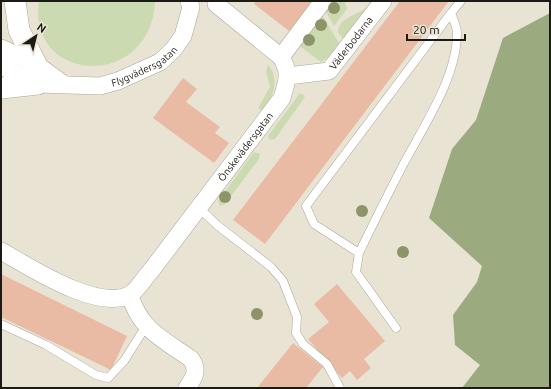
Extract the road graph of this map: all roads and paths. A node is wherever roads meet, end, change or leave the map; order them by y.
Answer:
1 (15, 1) edge
2 (323, 1) edge
3 (383, 1) edge
4 (461, 1) edge
5 (218, 2) edge
6 (190, 4) edge
7 (451, 13) junction
8 (1, 48) edge
9 (281, 57) junction
10 (1, 66) edge
11 (37, 74) junction
12 (288, 76) junction
13 (1, 88) edge
14 (199, 208) junction
15 (1, 251) edge
16 (359, 253) junction
17 (130, 295) junction
18 (1, 324) edge
19 (146, 326) junction
20 (396, 328) dead end
21 (187, 388) edge
22 (340, 388) edge

1 - 11 street
2 - 9 street
3 - 12 street, Väderbodarna
4 - 7 lane
5 - 6 street
5 - 9 street
6 - 11 street, Flygvädersgatan
7 - 16 lane
7 - 16 lane
8 - 11 street, Flygvädersgatan
9 - 12 street
10 - 11 street, Flygvädersgatan
11 - 13 street
12 - 14 street, Önskevädersgatan
14 - 17 street, Önskevädersgatan
14 - 22 lane
15 - 17 street
16 - 20 lane
17 - 19 street
18 - 19 lane
19 - 21 street

